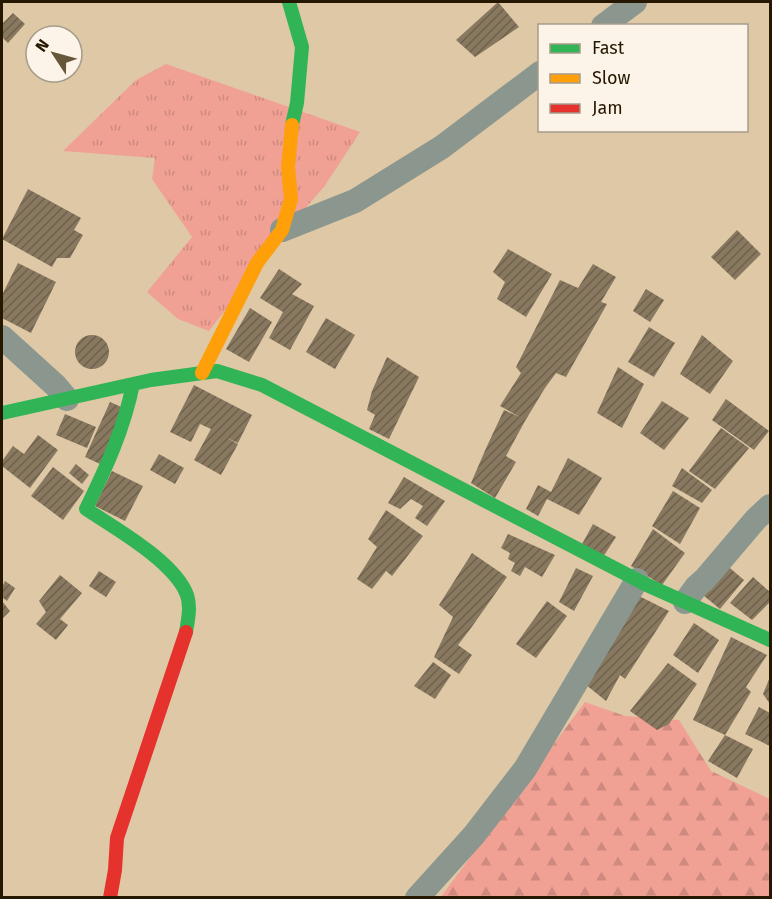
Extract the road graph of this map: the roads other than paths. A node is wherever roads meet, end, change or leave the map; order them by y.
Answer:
1 (290, 2) edge
2 (635, 2) edge
3 (606, 24) edge
4 (538, 75) edge
5 (282, 230) junction
6 (2, 337) edge
7 (202, 373) junction
8 (133, 384) junction
9 (68, 399) junction
10 (2, 414) edge
11 (771, 506) edge
12 (637, 580) junction
13 (685, 602) junction
14 (771, 640) edge
15 (110, 897) edge
16 (417, 897) edge

1 - 5 street
2 - 3 street
4 - 5 street
5 - 7 street
6 - 9 street
7 - 8 street
7 - 12 street
8 - 9 street
8 - 15 street
9 - 10 street
11 - 13 street
12 - 13 street
12 - 16 street
13 - 14 street

